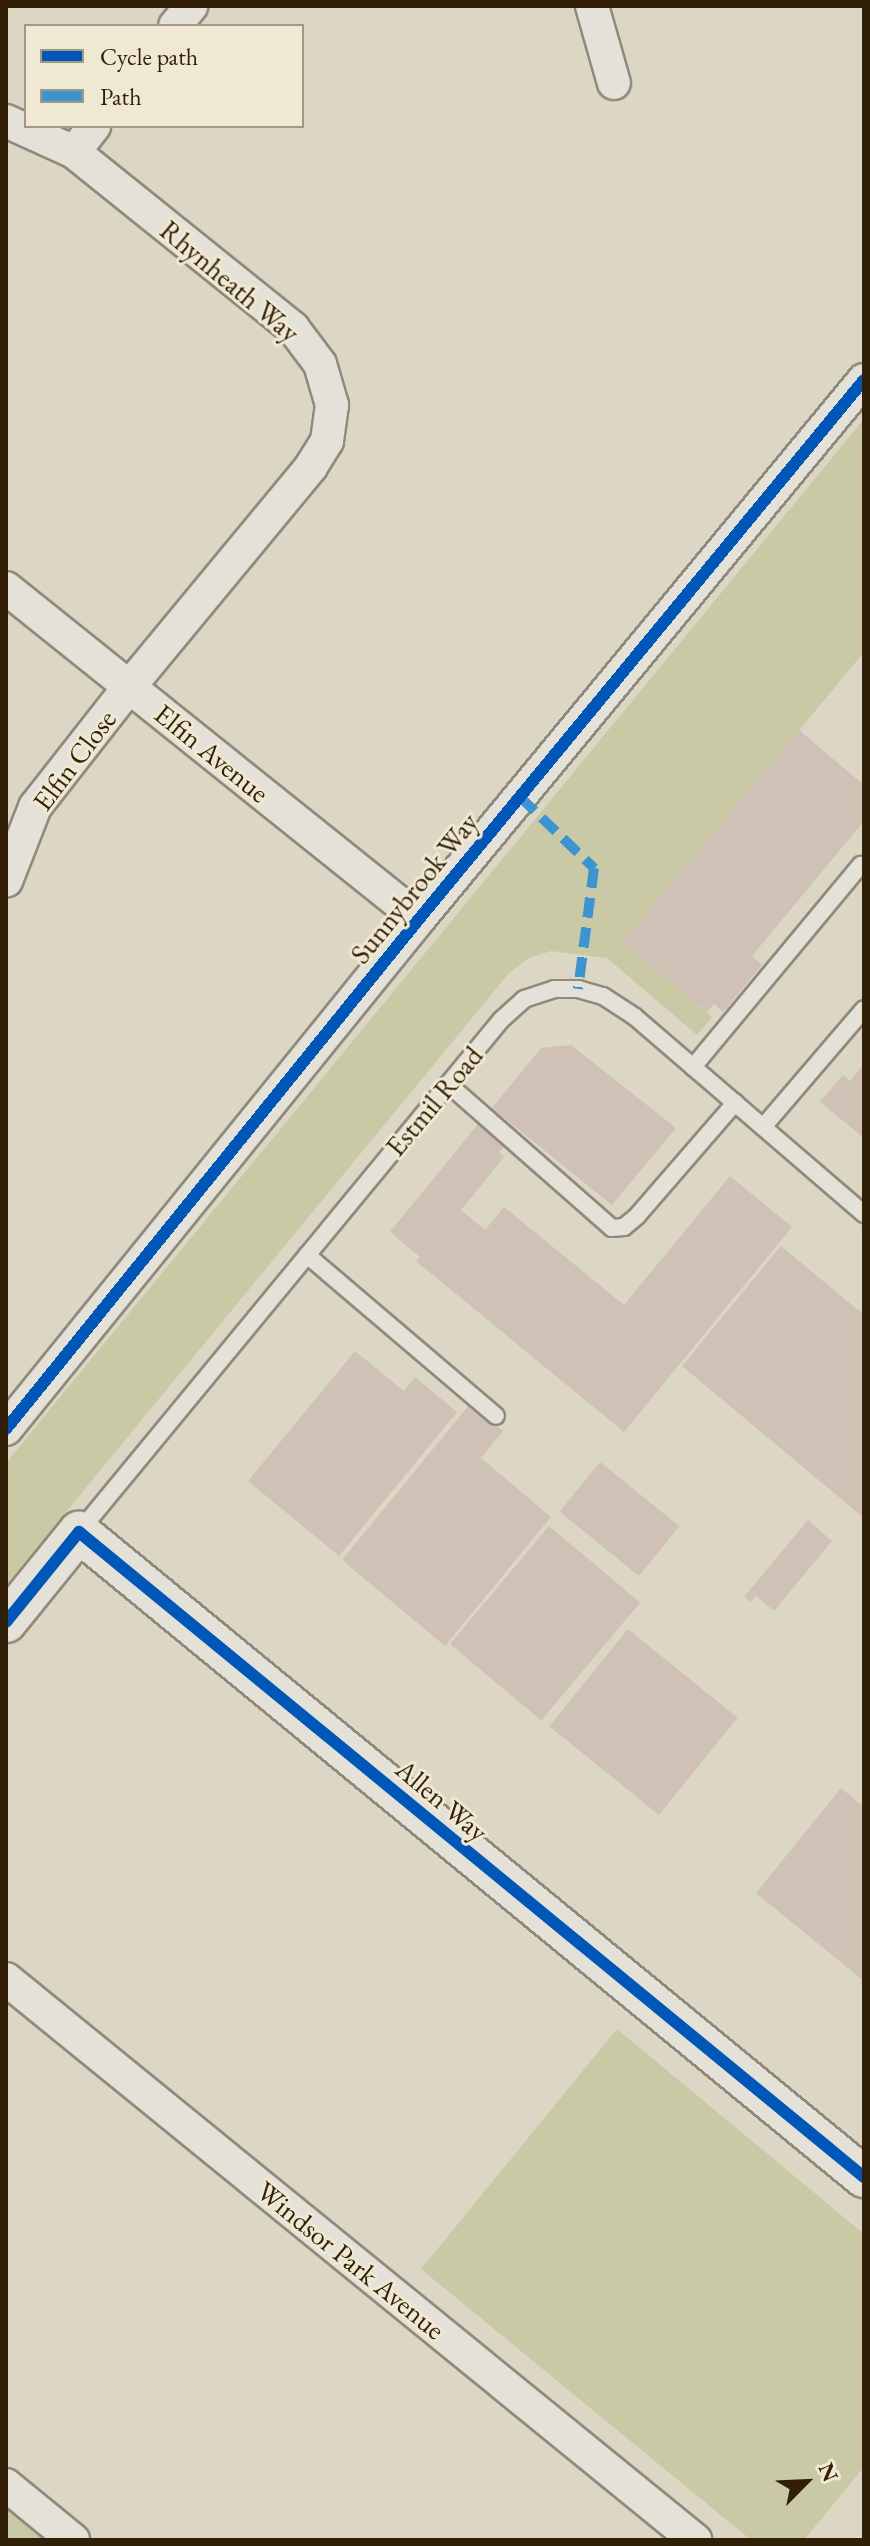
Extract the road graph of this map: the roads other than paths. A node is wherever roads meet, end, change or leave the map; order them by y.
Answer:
1 (191, 6) edge
2 (592, 6) edge
3 (177, 24) edge
4 (614, 83) dead end
5 (6, 121) edge
6 (92, 128) edge
7 (74, 152) junction
8 (864, 380) edge
9 (6, 588) edge
10 (129, 687) junction
11 (861, 865) dead end
12 (6, 881) edge
13 (419, 919) junction
14 (864, 1009) edge
15 (693, 1067) junction
16 (448, 1084) junction
17 (735, 1103) junction
18 (763, 1127) junction
19 (864, 1214) edge
20 (307, 1255) junction
21 (496, 1416) dead end
22 (6, 1429) edge
23 (79, 1532) junction
24 (6, 1622) edge
25 (6, 1979) edge
26 (864, 2177) edge
27 (6, 2485) edge
28 (73, 2540) edge
29 (695, 2540) edge

1 - 3 street
2 - 4 street
5 - 7 street, Rhynheath Way
6 - 7 street
7 - 10 street, Rhynheath Way
8 - 13 street, Sunnybrook Way
9 - 10 street, Elfin Avenue
10 - 12 street, Elfin Close
10 - 13 street, Elfin Avenue
11 - 15 lane
13 - 22 street, Sunnybrook Way
14 - 18 lane
15 - 16 lane, Estmil Road
15 - 17 lane, Estmil Road
16 - 17 lane
16 - 20 lane, Estmil Road
17 - 18 lane, Estmil Road
18 - 19 lane, Estmil Road
20 - 21 lane
20 - 23 lane, Estmil Road
23 - 24 street
23 - 26 street, Allen Way
25 - 29 street, Windsor Park Avenue
27 - 28 street

